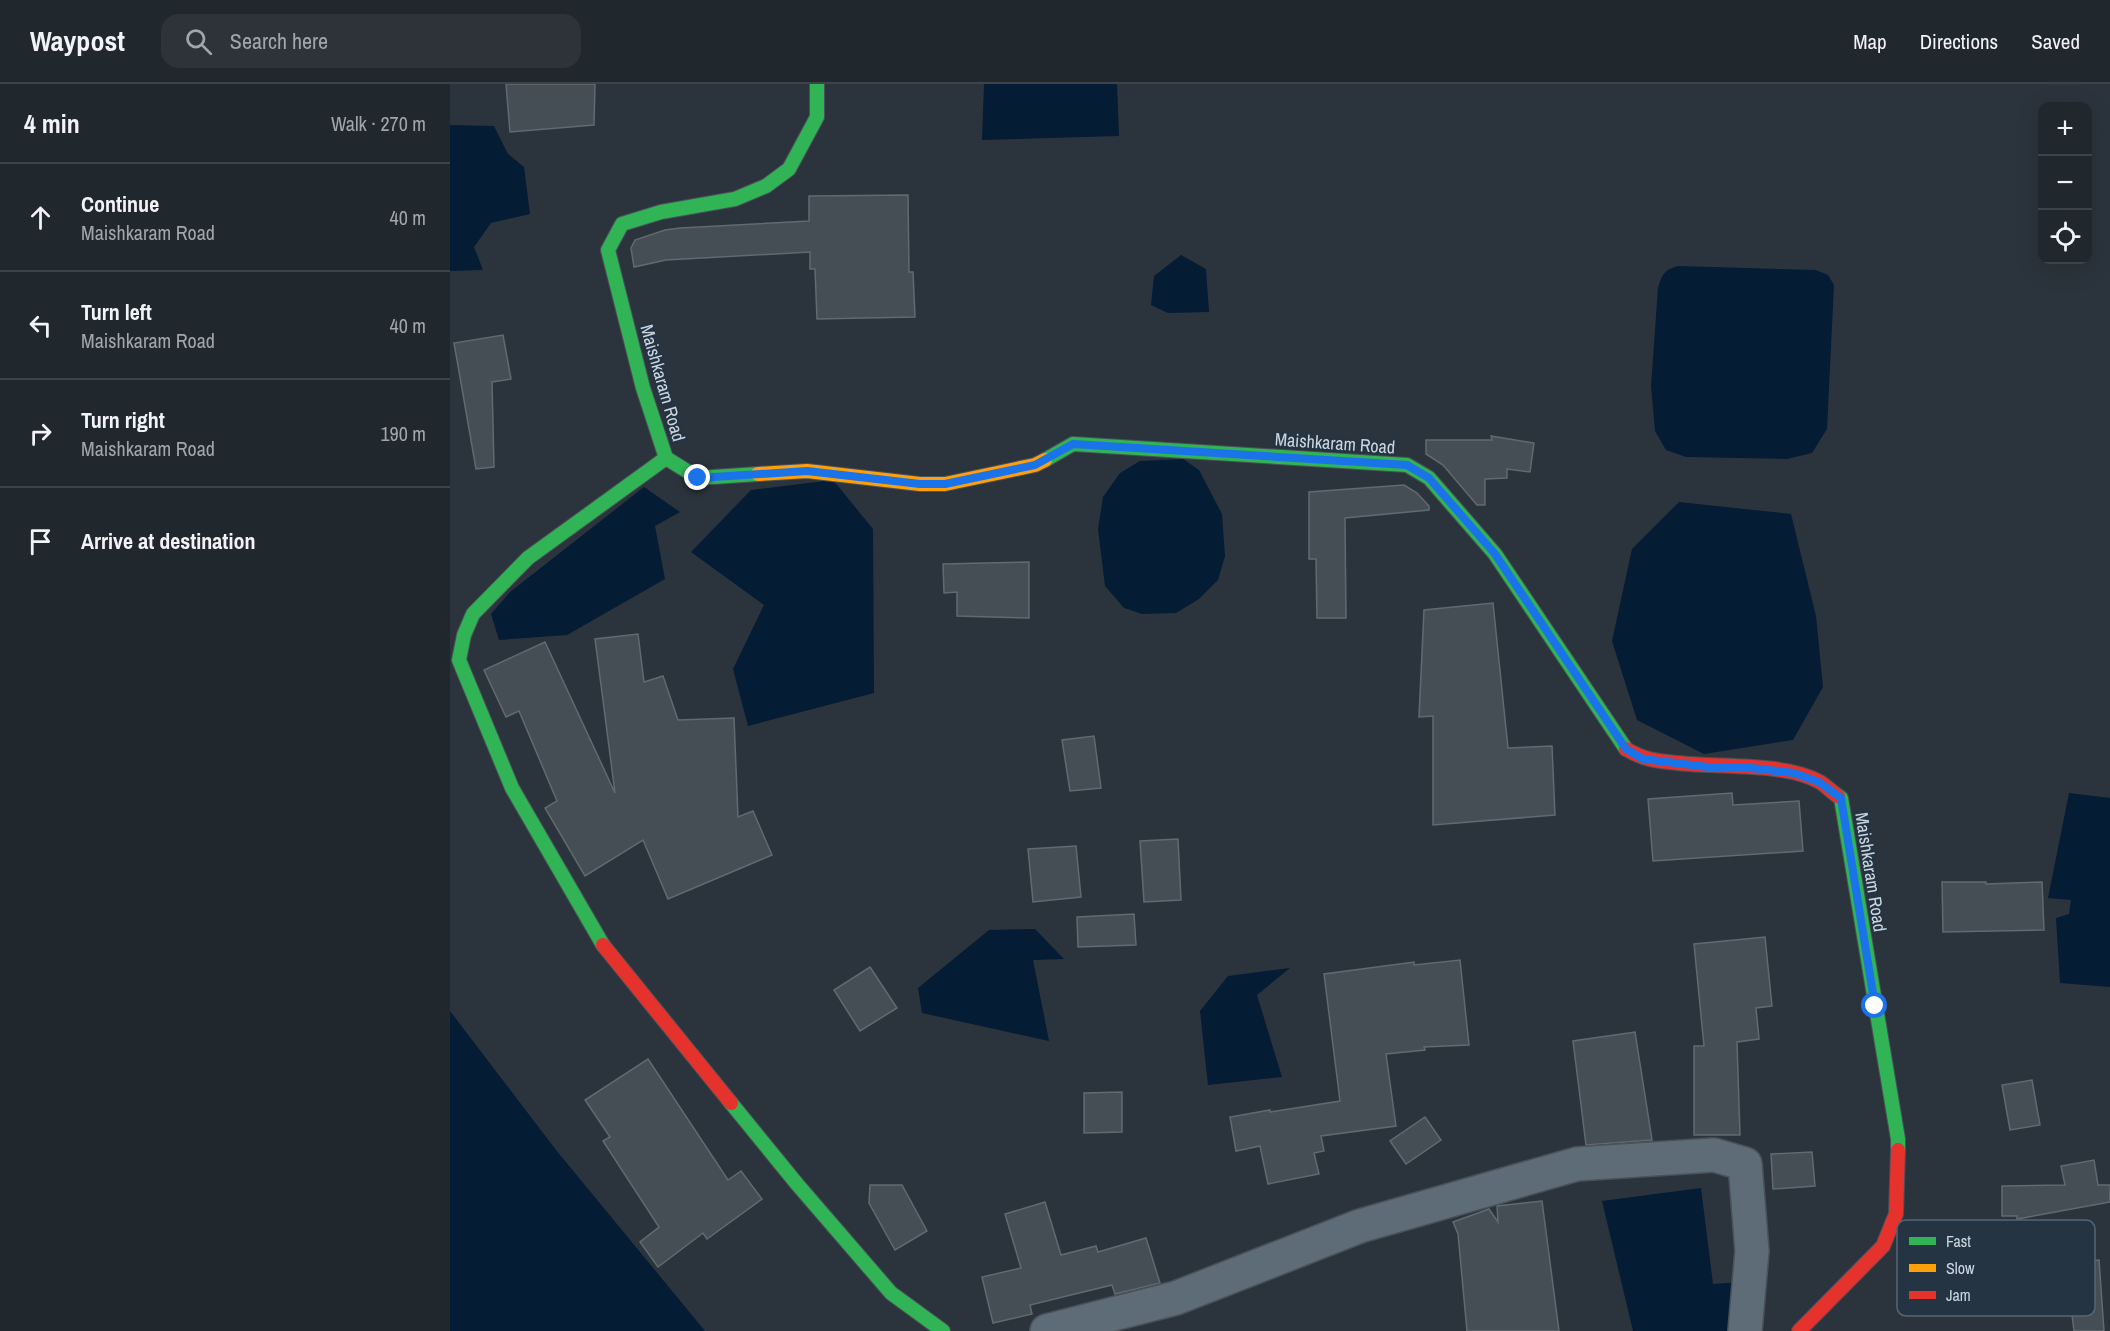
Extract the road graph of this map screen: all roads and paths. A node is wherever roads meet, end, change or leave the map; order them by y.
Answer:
1 (817, 84) edge
2 (666, 458) junction
3 (943, 1331) edge
4 (1047, 1331) edge
5 (1745, 1331) edge
6 (1799, 1331) edge

1 - 2 street, Maishkaram Road
2 - 3 street
2 - 6 street, Maishkaram Road
4 - 5 street

